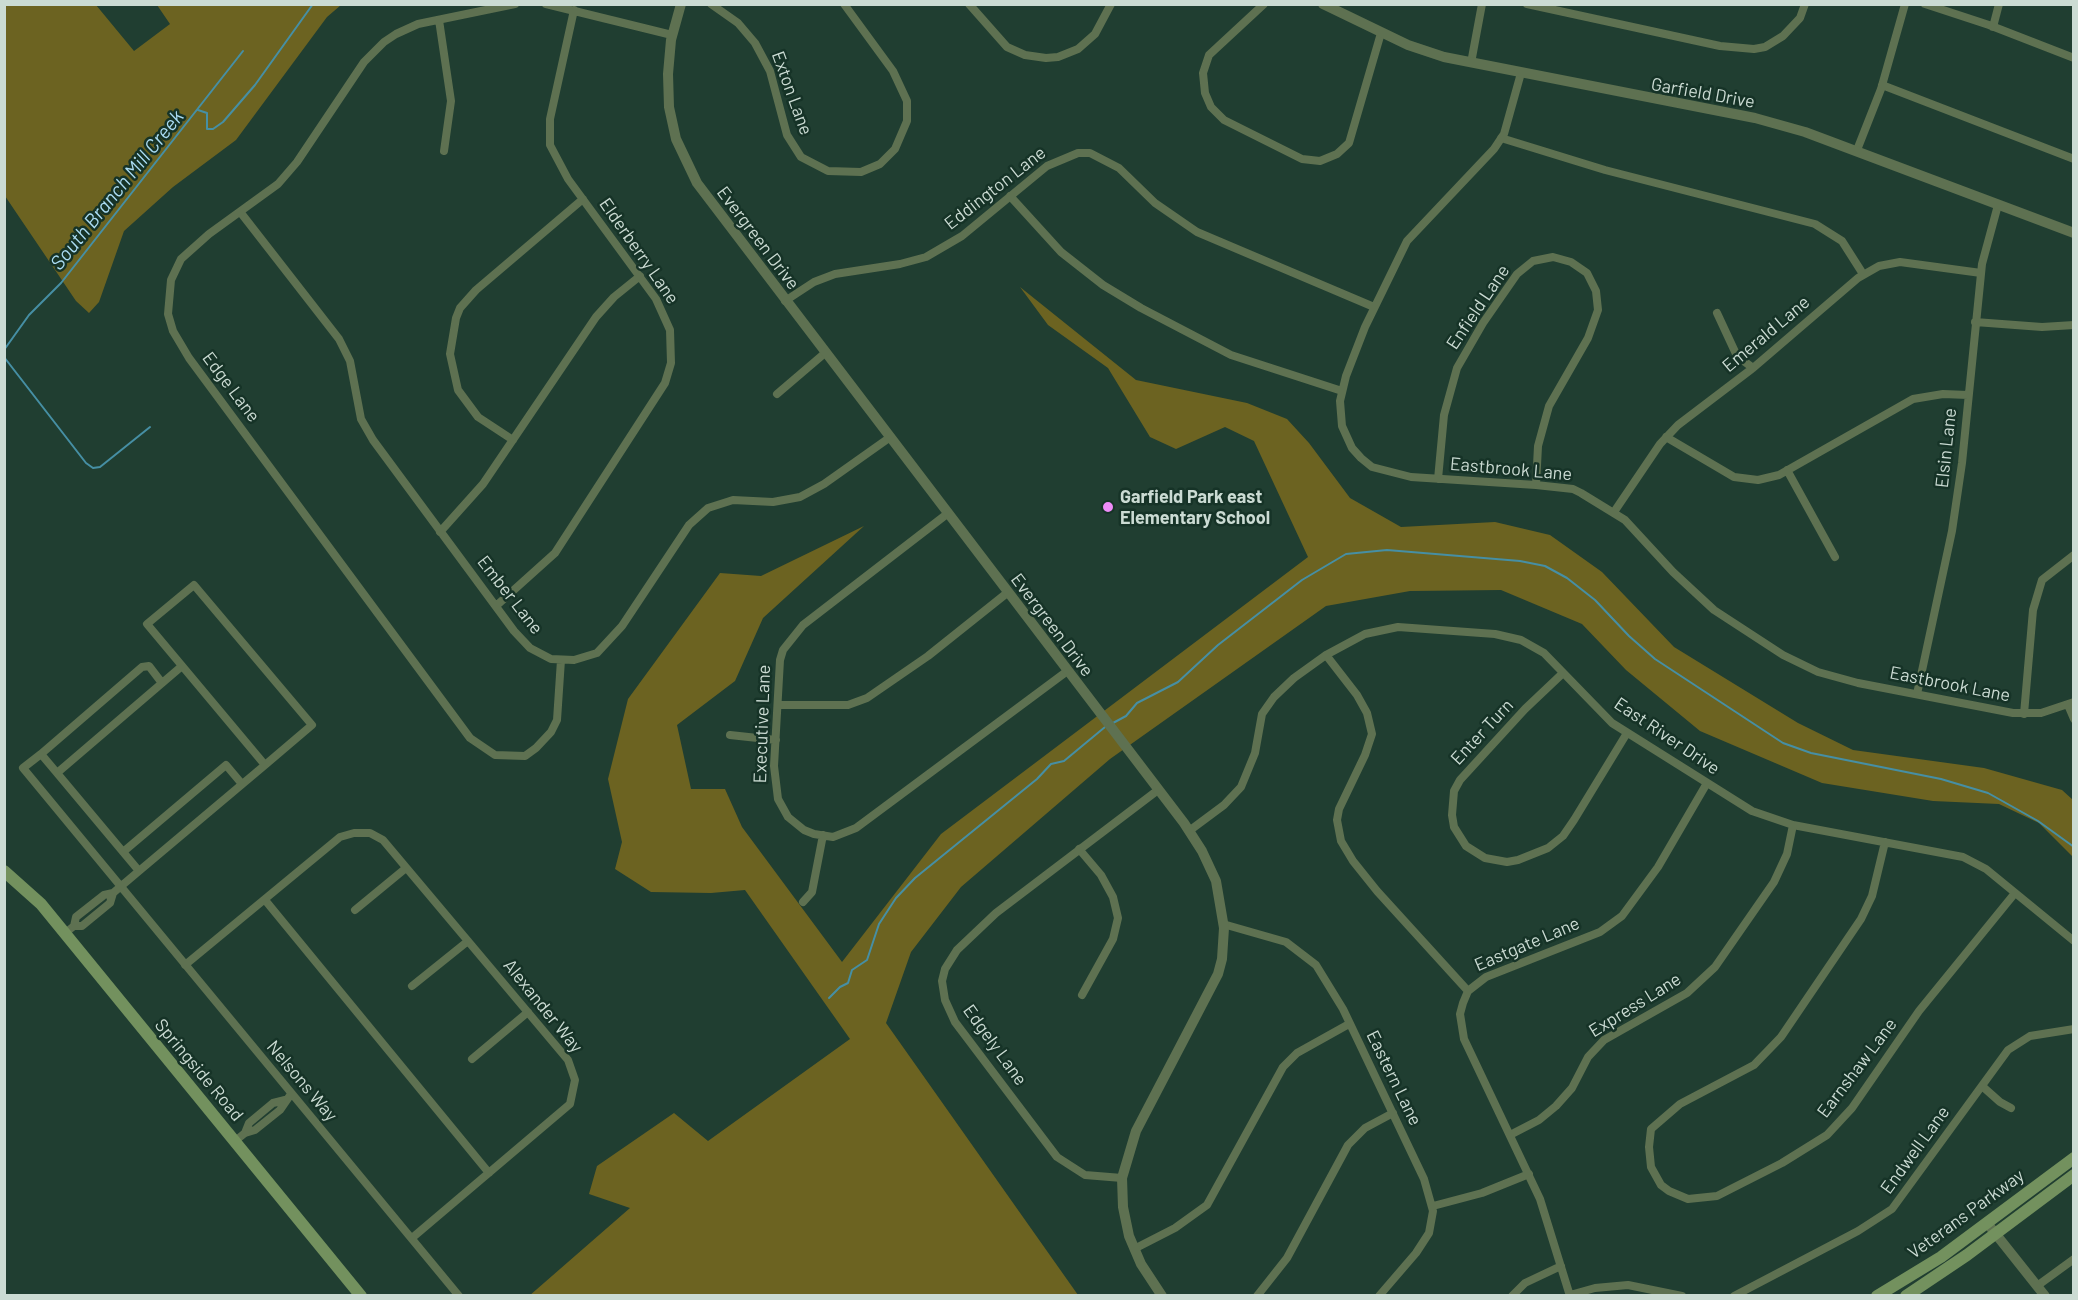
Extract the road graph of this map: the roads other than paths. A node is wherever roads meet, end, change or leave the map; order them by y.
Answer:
1 (515, 4) edge
2 (546, 4) edge
3 (681, 4) edge
4 (711, 4) edge
5 (844, 4) edge
6 (969, 4) edge
7 (1111, 4) edge
8 (1264, 4) edge
9 (1323, 4) edge
10 (1482, 4) edge
11 (1527, 4) edge
12 (1805, 4) edge
13 (1905, 4) edge
14 (1925, 4) edge
15 (1999, 4) edge
16 (574, 10) junction
17 (439, 20) junction
18 (1993, 27) junction
19 (1382, 33) junction
20 (672, 35) junction
21 (2073, 58) edge
22 (1471, 63) junction
23 (1521, 73) junction
24 (1882, 85) junction
25 (1501, 138) junction
26 (1857, 150) junction
27 (444, 151) dead end
28 (2073, 159) edge
29 (1010, 196) junction
30 (583, 199) junction
31 (1998, 205) junction
32 (241, 213) junction
33 (2073, 233) edge
34 (1981, 273) junction
35 (1863, 274) junction
36 (640, 276) junction
37 (785, 301) junction
38 (1374, 306) junction
39 (1717, 313) dead end
40 (1975, 322) junction
41 (2073, 325) edge
42 (825, 353) junction
43 (1753, 368) junction
44 (1342, 391) junction
45 (777, 394) dead end
46 (1968, 395) junction
47 (1666, 437) junction
48 (889, 438) junction
49 (513, 440) junction
50 (1787, 471) junction
51 (1438, 479) junction
52 (1536, 485) junction
53 (1614, 512) junction
54 (947, 514) junction
55 (440, 532) junction
56 (2073, 555) edge
57 (1835, 557) dead end
58 (1007, 593) junction
59 (496, 606) junction
60 (1326, 654) junction
61 (561, 660) junction
62 (182, 666) junction
63 (1066, 672) junction
64 (1563, 673) junction
65 (162, 683) junction
66 (1917, 694) junction
67 (2071, 704) edge
68 (779, 705) junction
69 (2024, 714) junction
70 (2073, 719) edge
71 (1627, 733) junction
72 (729, 735) dead end
73 (776, 740) junction
74 (41, 754) junction
75 (265, 765) junction
76 (57, 773) junction
77 (1707, 783) junction
78 (242, 784) junction
79 (1158, 790) junction
80 (1793, 825) junction
81 (1189, 831) junction
82 (823, 835) junction
83 (1885, 842) junction
84 (1079, 849) junction
85 (123, 852) junction
86 (406, 868) junction
87 (4, 871) edge
88 (139, 871) junction
89 (121, 886) junction
90 (2015, 892) junction
91 (265, 900) junction
92 (803, 902) dead end
93 (355, 910) dead end
94 (1223, 924) junction
95 (69, 930) junction
96 (2073, 940) edge
97 (468, 941) junction
98 (185, 965) junction
99 (412, 986) dead end
100 (1468, 991) junction
101 (1082, 995) dead end
102 (528, 1012) junction
103 (1349, 1024) junction
104 (2073, 1029) edge
105 (472, 1059) dead end
106 (1982, 1086) junction
107 (288, 1097) junction
108 (2011, 1108) dead end
109 (1393, 1113) junction
110 (1510, 1135) junction
111 (235, 1141) junction
112 (2073, 1158) edge
113 (489, 1173) junction
114 (1529, 1174) junction
115 (2073, 1174) edge
116 (1122, 1179) junction
117 (1433, 1206) junction
118 (1987, 1223) junction
119 (1995, 1234) junction
120 (412, 1238) junction
121 (1134, 1249) junction
122 (2073, 1259) edge
123 (1561, 1266) junction
124 (2037, 1287) junction
125 (1570, 1295) edge
126 (361, 1296) edge
127 (459, 1296) edge
128 (1162, 1296) edge
129 (1257, 1296) edge
130 (1379, 1296) edge
131 (1512, 1296) edge
132 (1682, 1296) edge
133 (1734, 1296) edge
134 (1877, 1296) edge
135 (1906, 1296) edge
136 (2045, 1296) edge

1 - 17 street, Edge Lane
2 - 16 street
3 - 20 street, Evergreen Drive
4 - 5 street, Exton Lane
6 - 7 street
8 - 19 street
9 - 19 street, Garfield Drive
10 - 22 street
11 - 12 street
13 - 24 street
14 - 18 street
15 - 18 street
16 - 20 street
16 - 30 street, Elderberry Lane
17 - 27 street
17 - 32 street, Edge Lane
18 - 21 street
19 - 22 street, Garfield Drive
20 - 37 street, Evergreen Drive
22 - 23 street, Garfield Drive
23 - 25 street, Eastbrook Lane
23 - 26 street, Garfield Drive
24 - 26 street
24 - 28 street
25 - 35 street
25 - 38 street, Eastbrook Lane
26 - 31 street, Garfield Drive
29 - 37 street, Eddington Lane
29 - 38 street, Eddington Lane
29 - 44 street
30 - 36 street, Elderberry Lane
30 - 49 street
31 - 33 street, Garfield Drive
31 - 34 street, Elsin Lane
32 - 55 street, Ember Lane
32 - 61 street, Edge Lane
34 - 35 street, Emerald Lane
34 - 40 street, Elsin Lane
35 - 43 street, Emerald Lane
36 - 49 street
36 - 59 street, Elderberry Lane
37 - 42 street, Evergreen Drive
38 - 44 street, Eastbrook Lane
39 - 43 street
40 - 41 street
40 - 46 street, Elsin Lane
42 - 45 street
42 - 48 street, Evergreen Drive
43 - 47 street, Emerald Lane
44 - 51 street, Eastbrook Lane
46 - 50 street
46 - 66 street, Elsin Lane
47 - 50 street
47 - 53 street, Emerald Lane
48 - 54 street, Evergreen Drive
48 - 61 street, Ember Lane
49 - 55 street
50 - 57 street
51 - 52 street, Eastbrook Lane
51 - 52 street, Enfield Lane
52 - 53 street, Eastbrook Lane
53 - 66 street, Eastbrook Lane
54 - 58 street, Evergreen Drive
54 - 68 street, Executive Lane
55 - 59 street, Ember Lane
56 - 69 street
58 - 63 street, Evergreen Drive
58 - 68 street
59 - 61 street, Ember Lane
60 - 64 street, East River Drive
60 - 81 street, East River Drive
60 - 100 street
62 - 65 street
62 - 75 street
62 - 75 street
63 - 79 street, Evergreen Drive
63 - 82 street
64 - 71 street, East River Drive
64 - 71 street, Enter Turn
65 - 74 street
65 - 76 street
66 - 69 street, Eastbrook Lane
67 - 69 street, Eastbrook Lane
67 - 70 street
68 - 73 street, Executive Lane
71 - 77 street, East River Drive
72 - 73 street
73 - 82 street, Executive Lane
74 - 76 street
74 - 89 street, Nelsons Way
75 - 78 street
76 - 85 street
77 - 80 street, East River Drive
77 - 100 street, Eastgate Lane
78 - 85 street
78 - 88 street
79 - 81 street, Evergreen Drive
79 - 84 street, Edgely Lane
80 - 83 street, East River Drive
80 - 110 street, Express Lane
81 - 94 street, Evergreen Drive
82 - 92 street
83 - 90 street, East River Drive
83 - 90 street, Earnshaw Lane
84 - 101 street
84 - 116 street, Edgely Lane
85 - 88 street
86 - 91 street, Alexander Way
86 - 93 street
86 - 97 street, Alexander Way
87 - 95 main road, Springside Road
88 - 89 street
89 - 95 street
89 - 98 street, Nelsons Way
90 - 96 street, East River Drive
91 - 98 street
91 - 113 street
94 - 103 street, Eastern Lane
94 - 116 street, Evergreen Drive
95 - 111 main road, Springside Road
97 - 99 street
97 - 102 street, Alexander Way
98 - 107 street, Nelsons Way
100 - 110 street, Eastgate Lane
102 - 105 street
102 - 113 street, Alexander Way
103 - 109 street, Eastern Lane
103 - 121 street
104 - 106 street, Endwell Lane
106 - 108 street
106 - 133 street, Endwell Lane
107 - 111 street
107 - 120 street, Nelsons Way
109 - 117 street, Eastern Lane
109 - 129 street
110 - 114 street, Eastgate Lane
111 - 126 main road, Springside Road
112 - 118 main road, Veterans Parkway
113 - 120 street, Alexander Way
114 - 117 street
114 - 123 street, Eastgate Lane
115 - 119 main road, Veterans Parkway
116 - 121 street, Evergreen Drive
117 - 130 street, Eastern Lane
118 - 119 street
118 - 134 main road, Veterans Parkway
119 - 124 street
119 - 135 main road, Veterans Parkway
120 - 127 street, Nelsons Way
121 - 128 street, Evergreen Drive
122 - 124 street
123 - 125 street, Eastgate Lane
123 - 131 street
124 - 136 street
125 - 132 street

